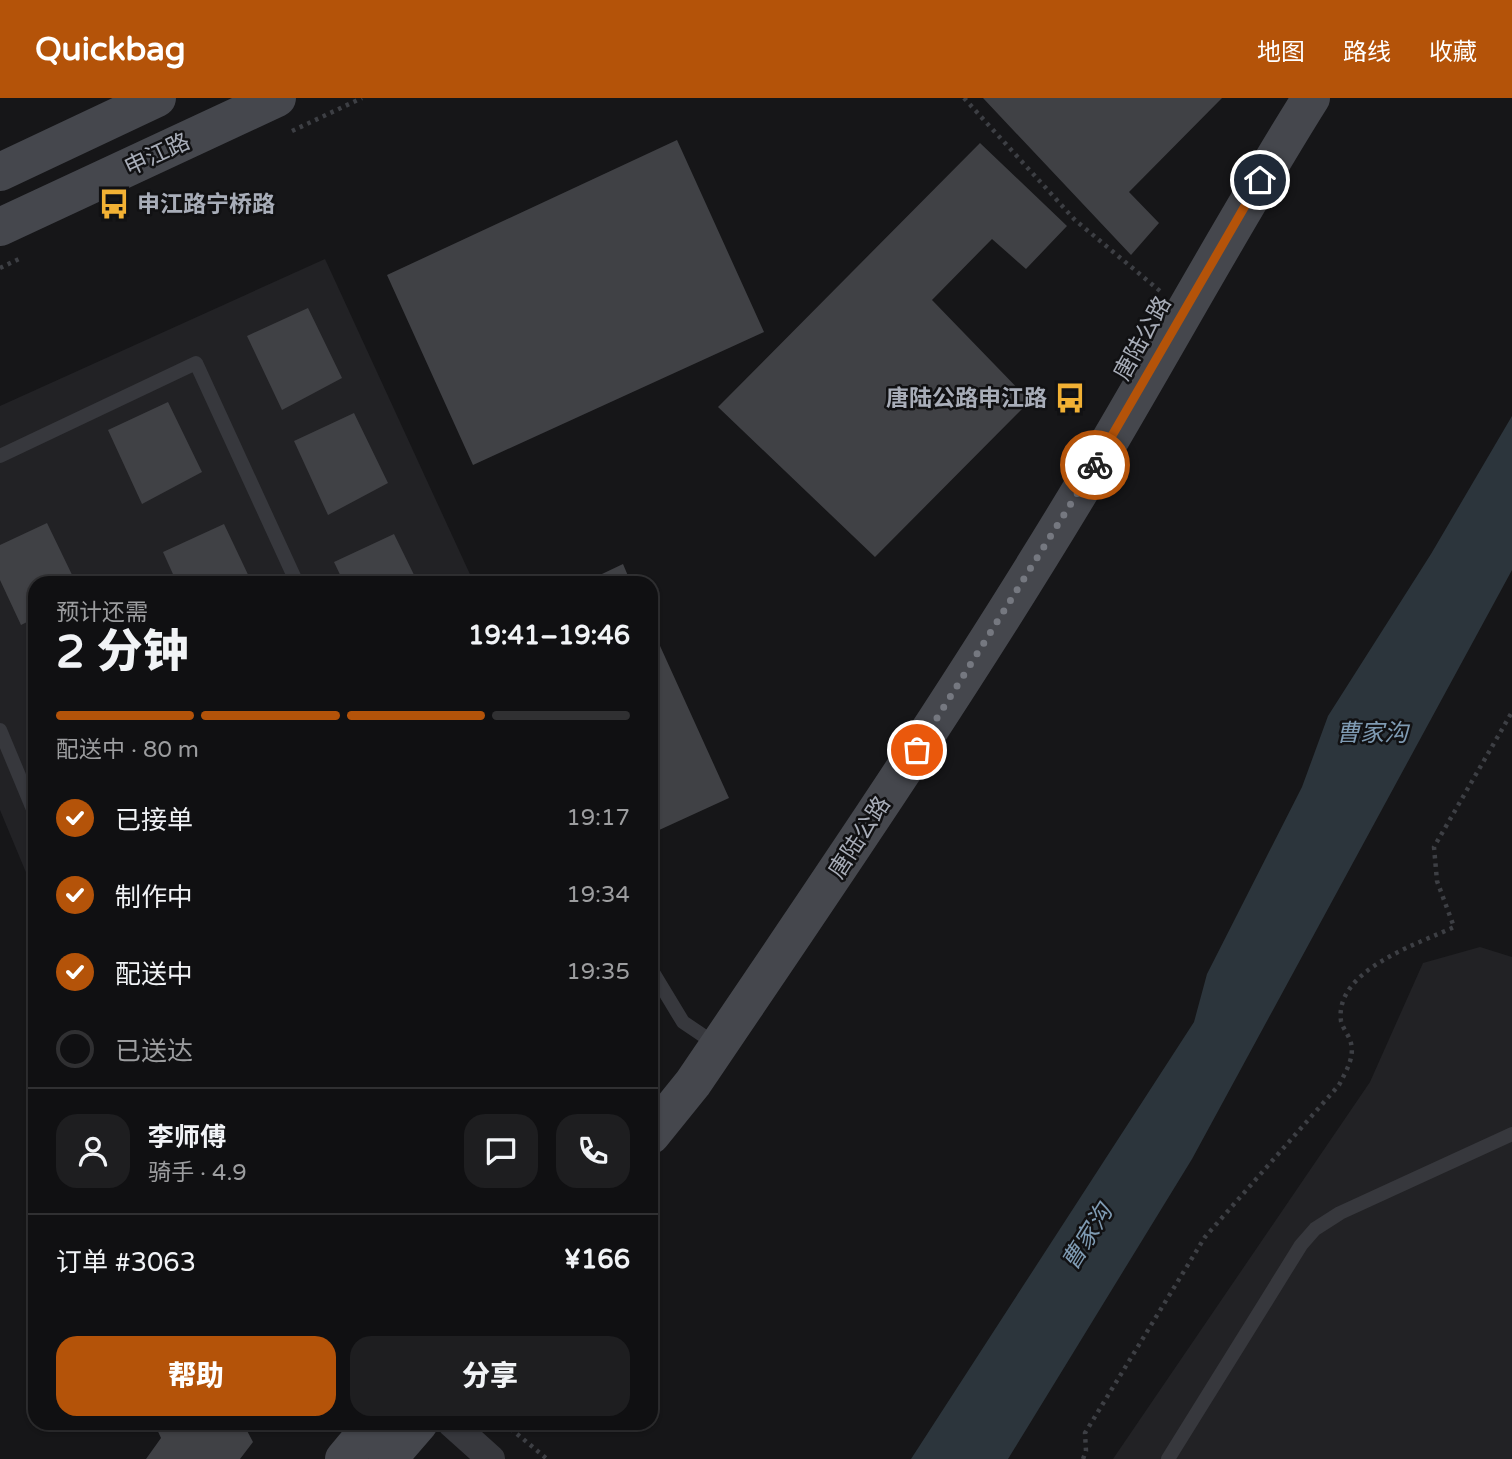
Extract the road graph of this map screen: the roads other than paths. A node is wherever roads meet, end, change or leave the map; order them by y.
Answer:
1 (157, 98) edge
2 (276, 98) edge
3 (1282, 98) edge
4 (1311, 98) edge
5 (0, 172) edge
6 (0, 227) edge
7 (0, 456) edge
8 (294, 576) edge
9 (0, 730) edge
10 (28, 797) edge
11 (658, 981) edge
12 (710, 1040) junction
13 (658, 1093) edge
14 (658, 1124) edge
15 (1512, 1135) edge
16 (368, 1430) edge
17 (413, 1430) edge
18 (459, 1430) edge
19 (344, 1459) edge
20 (388, 1459) edge
21 (491, 1459) edge
22 (1168, 1459) edge

1 - 5 main road
2 - 6 main road, 申江路
3 - 12 main road, 唐陆公路
4 - 12 main road, 唐陆公路
7 - 8 lane
9 - 10 lane
11 - 12 lane
12 - 13 main road, 唐陆公路
12 - 14 main road, 唐陆公路
15 - 22 lane
16 - 19 main road
17 - 20 main road
18 - 21 street

